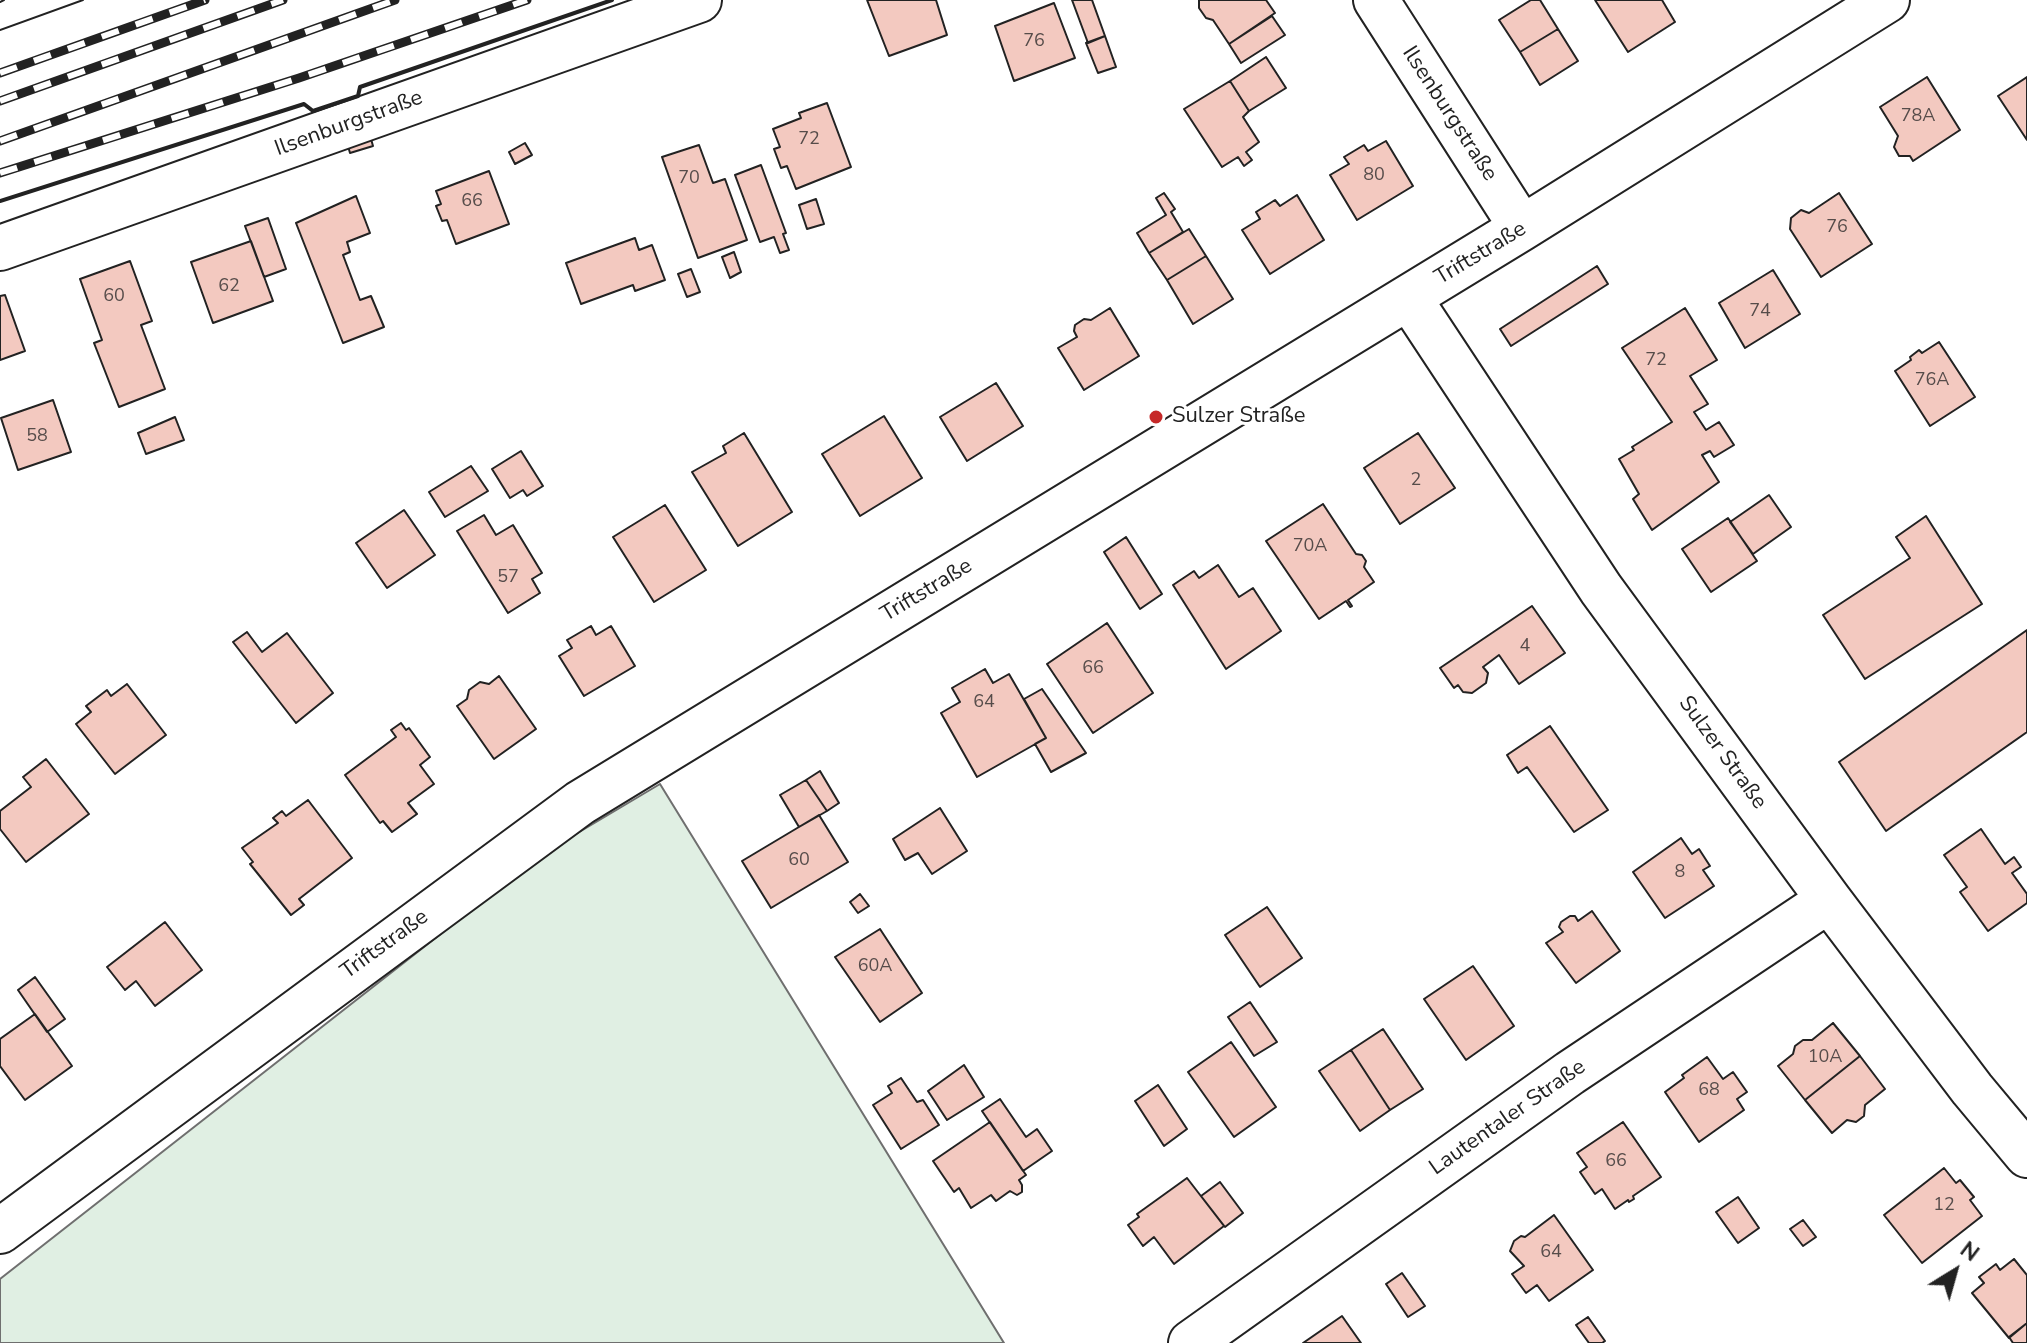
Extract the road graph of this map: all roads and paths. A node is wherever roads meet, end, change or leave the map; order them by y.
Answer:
1 (699, 0) edge
2 (1376, 0) edge
3 (1887, 0) edge
4 (1522, 228) junction
5 (0, 248) edge
6 (1409, 298) junction
7 (1829, 900) junction
8 (2027, 1155) edge
9 (0, 1231) edge
10 (1191, 1343) edge

1 - 5 street, Ilsenburgstraße
2 - 4 street, Ilsenburgstraße
3 - 4 street, Triftstraße
4 - 6 street, Triftstraße
6 - 7 street, Sulzer Straße
6 - 9 street, Triftstraße
7 - 8 street, Sulzer Straße
7 - 10 street, Lautentaler Straße

